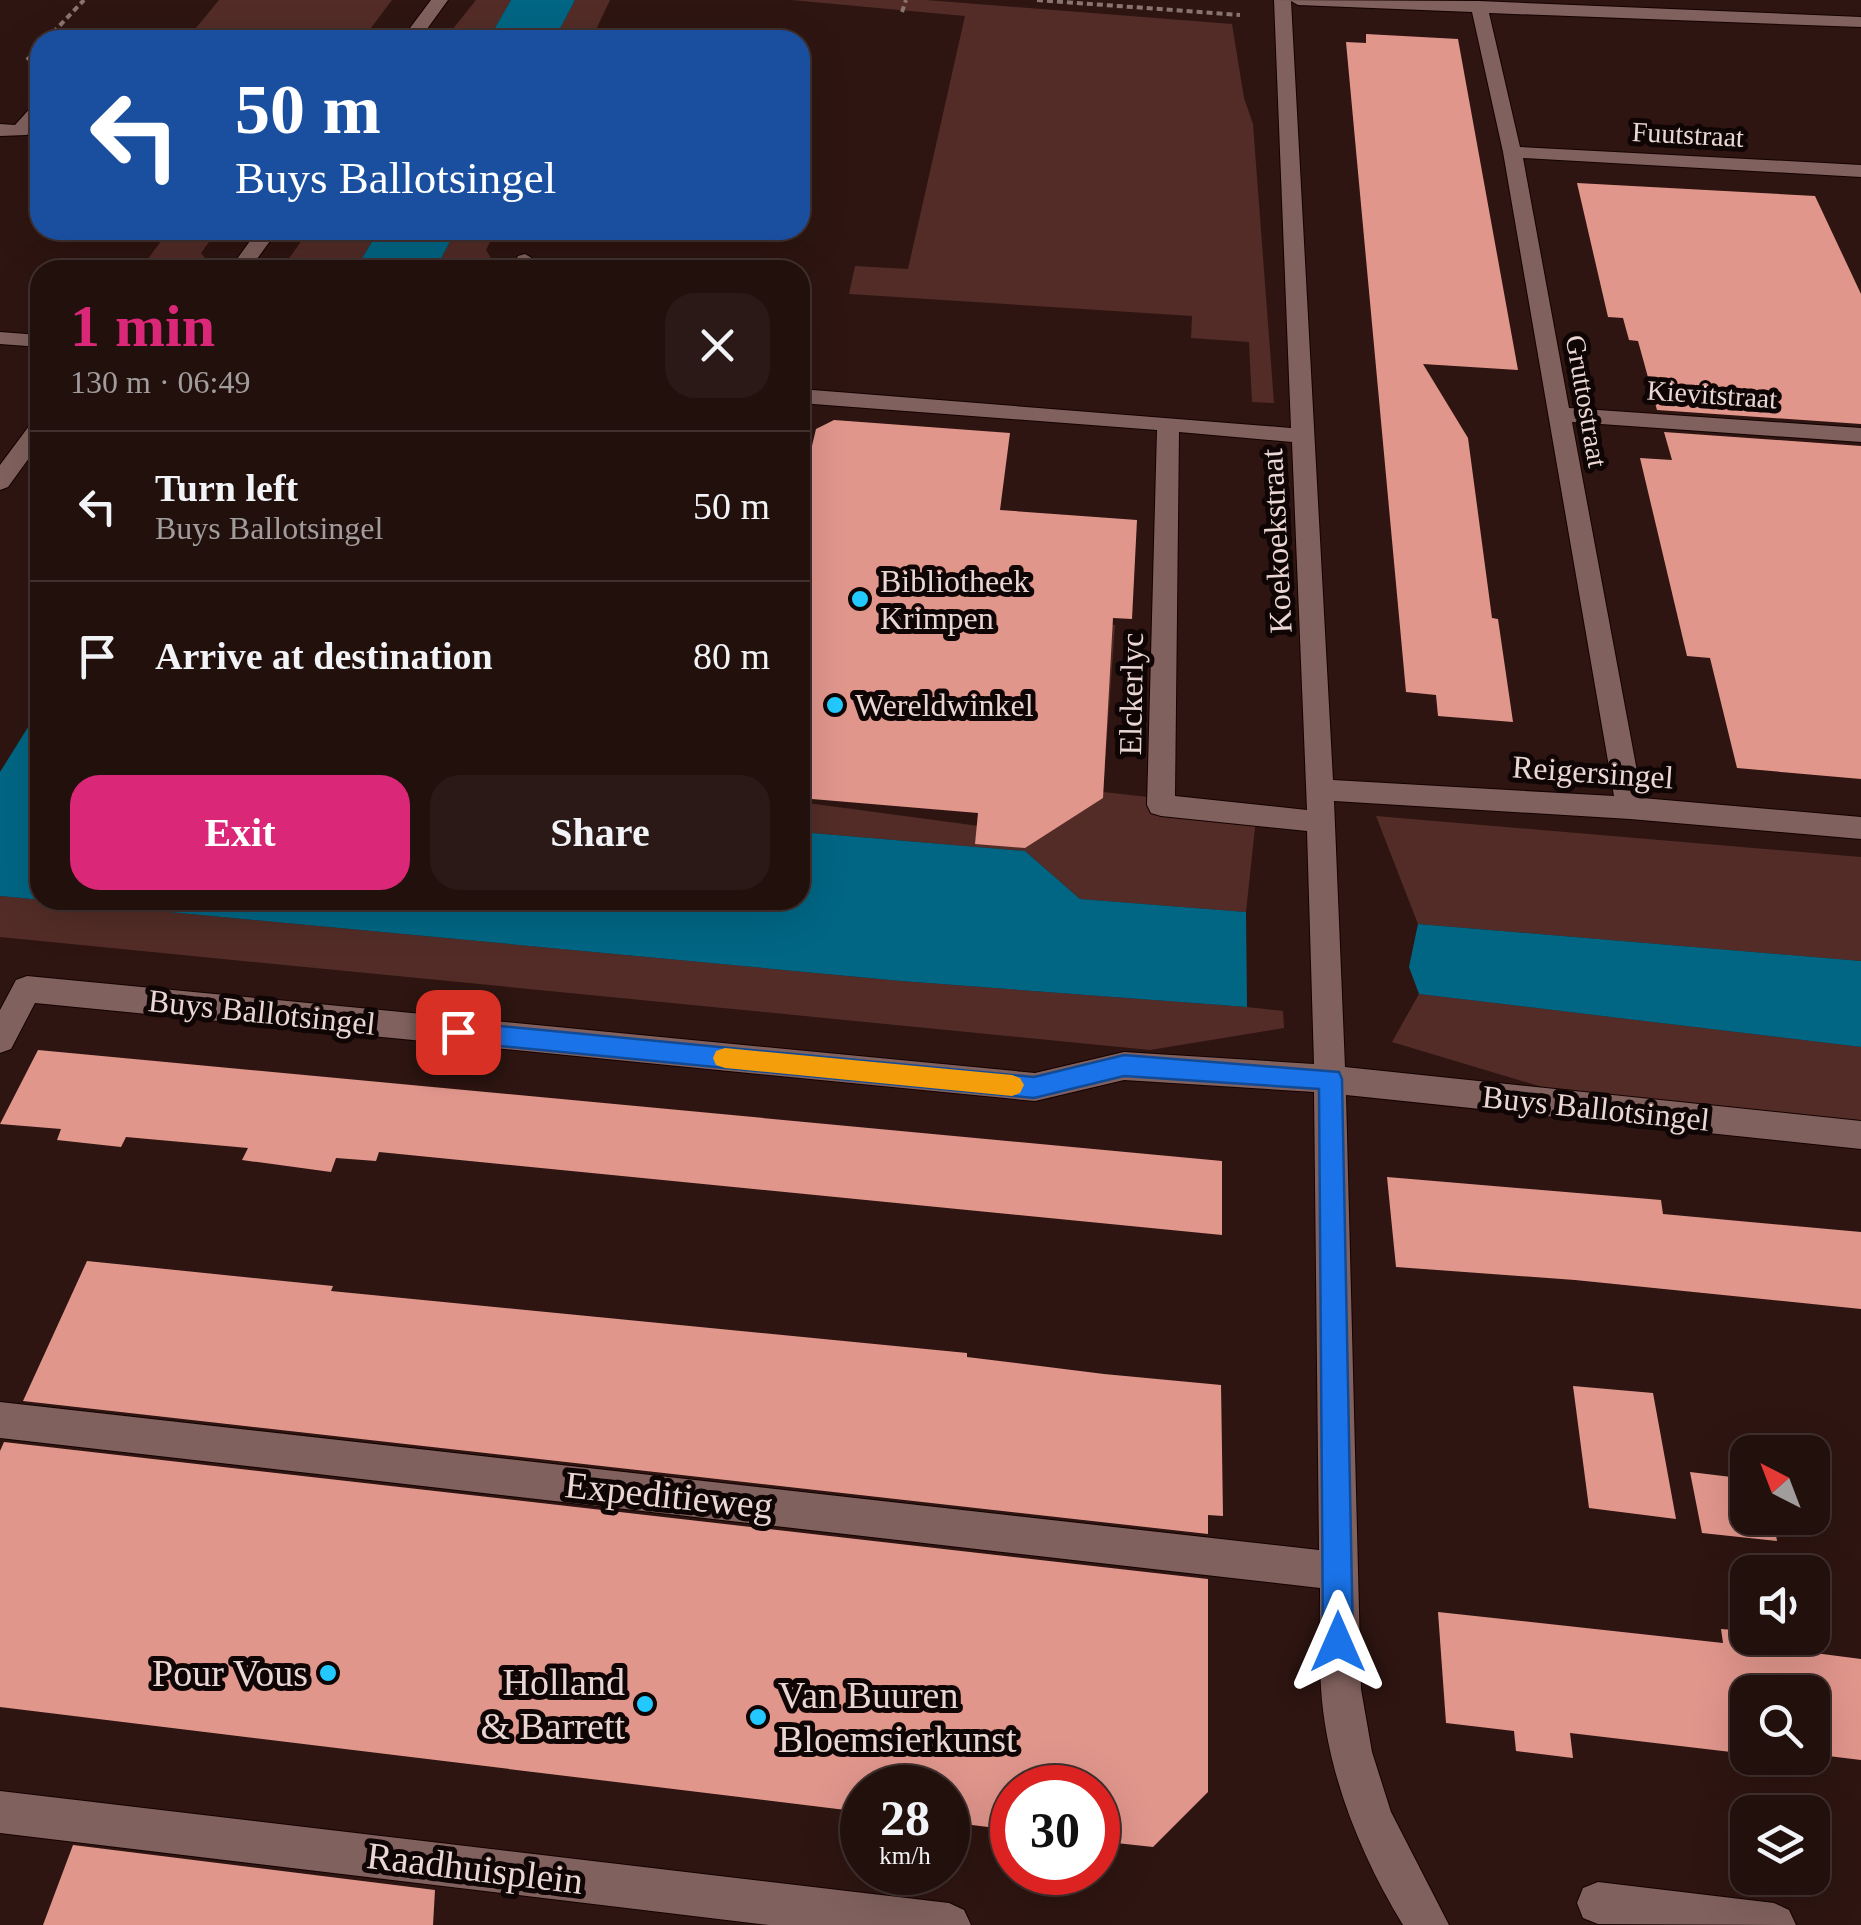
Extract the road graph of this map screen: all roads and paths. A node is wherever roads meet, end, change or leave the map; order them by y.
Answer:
1 (84, 0) edge
2 (440, 0) edge
3 (906, 0) edge
4 (1282, 0) edge
5 (1298, 0) edge
6 (1479, 6) junction
7 (902, 12) dead end
8 (1861, 22) edge
9 (56, 30) edge
10 (418, 30) edge
11 (30, 120) edge
12 (0, 130) edge
13 (1512, 152) junction
14 (1861, 171) edge
15 (0, 338) edge
16 (30, 340) edge
17 (810, 397) edge
18 (1558, 414) junction
19 (1168, 424) junction
20 (1861, 435) edge
21 (1304, 436) junction
22 (30, 440) edge
23 (0, 482) edge
24 (1320, 790) junction
25 (1630, 808) junction
26 (1321, 822) junction
27 (1861, 828) edge
28 (0, 1040) edge
29 (1330, 1079) junction
30 (1861, 1135) edge
31 (0, 1420) edge
32 (1338, 1571) junction
33 (0, 1812) edge
34 (1598, 1903) dead end
35 (949, 1925) edge
36 (1427, 1925) edge
37 (1774, 1925) edge

1 - 9 path
2 - 10 street
3 - 7 path
4 - 21 street, Koekoekstraat
5 - 6 street
6 - 8 street
6 - 13 street, Gruttostraat
11 - 12 street
13 - 14 street, Fuutstraat
13 - 18 street, Gruttostraat
15 - 16 street
17 - 19 street
18 - 20 street, Kievitstraat
18 - 25 street, Gruttostraat
19 - 21 street
19 - 26 street, Elckerlyc
21 - 24 street, Koekoekstraat
22 - 23 street
24 - 25 street, Reigersingel
24 - 26 street, Koekoekstraat
25 - 27 street, Reigersingel
26 - 29 street, Koekoekstraat
28 - 29 street, Buys Ballotsingel
29 - 30 street, Buys Ballotsingel
29 - 32 street
31 - 32 street, Expeditieweg
32 - 36 street
33 - 35 street, Raadhuisplein
34 - 37 street

